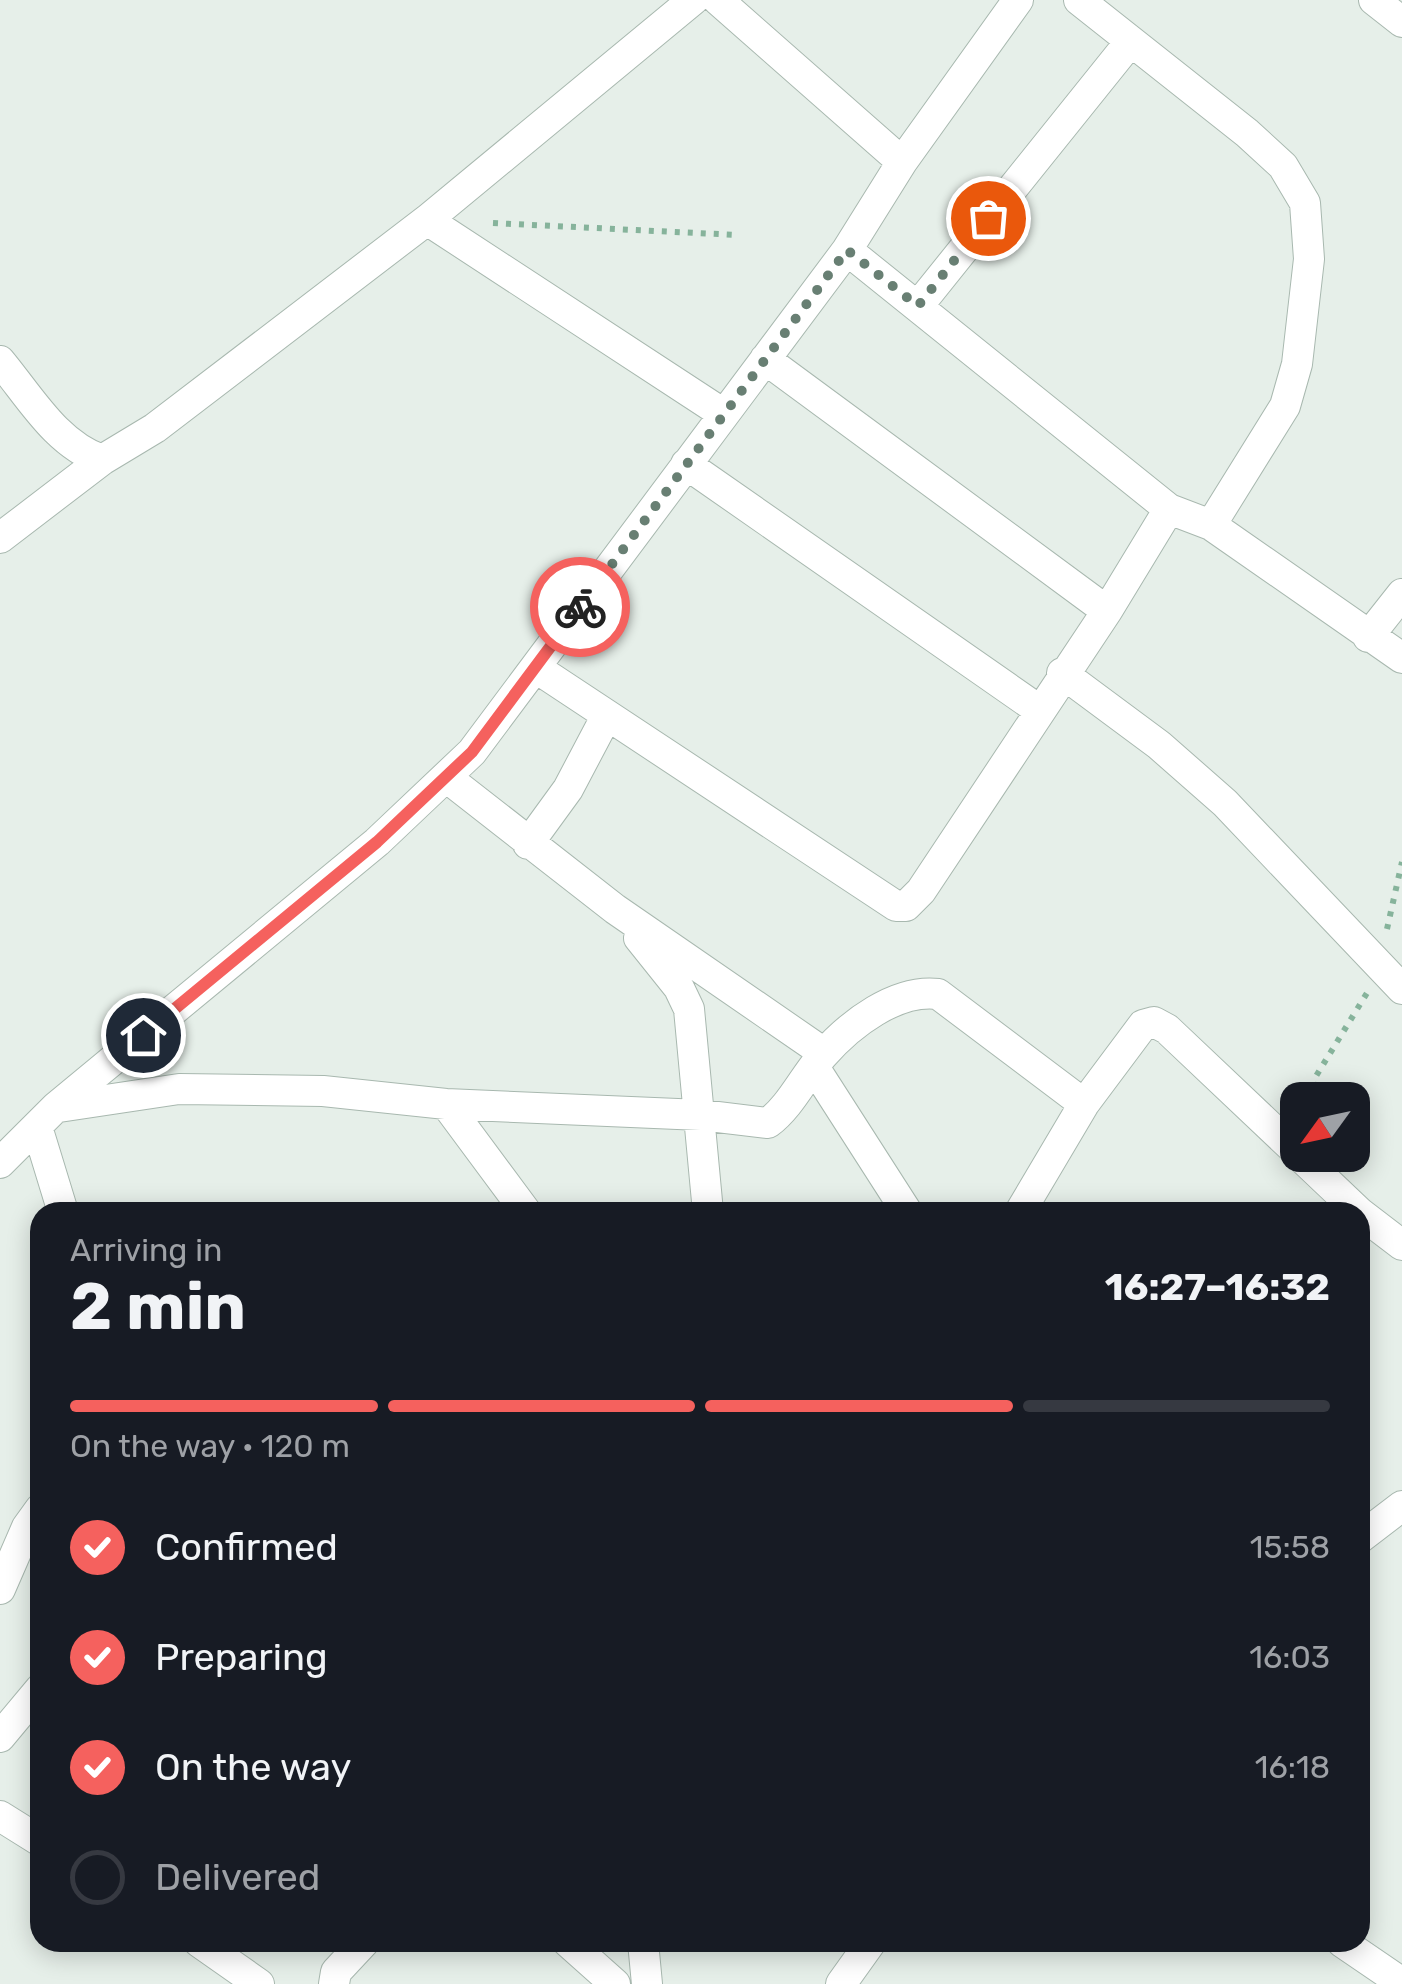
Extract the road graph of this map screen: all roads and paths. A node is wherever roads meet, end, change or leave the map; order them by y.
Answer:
1 (692, 0) edge
2 (718, 0) edge
3 (1018, 0) edge
4 (1079, 0) edge
5 (1374, 0) edge
6 (1402, 22) edge
7 (1130, 42) junction
8 (902, 162) junction
9 (427, 220) junction
10 (485, 223) dead end
11 (737, 235) dead end
12 (847, 250) junction
13 (918, 306) junction
14 (765, 359) junction
15 (0, 360) edge
16 (722, 414) junction
17 (102, 460) junction
18 (686, 464) junction
19 (1169, 508) junction
20 (1211, 525) junction
21 (0, 538) edge
22 (1402, 594) edge
23 (1107, 611) junction
24 (1368, 636) junction
25 (1402, 658) edge
26 (536, 668) junction
27 (1062, 673) junction
28 (1039, 710) junction
29 (607, 715) junction
30 (446, 776) junction
31 (528, 844) junction
32 (1402, 862) edge
33 (614, 909) junction
34 (1380, 966) junction
35 (1402, 990) edge
36 (819, 1060) junction
37 (1313, 1082) edge
38 (446, 1104) junction
39 (1084, 1104) junction
40 (701, 1115) junction
41 (46, 1117) junction
42 (1280, 1137) edge
43 (0, 1163) edge
44 (1317, 1172) edge
45 (61, 1202) edge
46 (519, 1202) edge
47 (714, 1202) edge
48 (901, 1202) edge
49 (1026, 1202) edge
50 (1348, 1202) edge
51 (1370, 1221) edge
52 (1402, 1246) edge
53 (1402, 1506) edge
54 (30, 1523) edge
55 (1370, 1530) edge
56 (0, 1589) edge
57 (30, 1701) edge
58 (0, 1737) edge
59 (0, 1816) edge
60 (30, 1835) edge
61 (213, 1952) edge
62 (355, 1952) edge
63 (579, 1952) edge
64 (645, 1952) edge
65 (864, 1952) edge
66 (1357, 1952) edge
67 (1402, 1983) edge
68 (259, 1984) edge
69 (334, 1984) edge
70 (615, 1984) edge
71 (647, 1984) edge
72 (841, 1984) edge

1 - 9 street
2 - 8 street
3 - 8 street
4 - 7 street
5 - 6 street
7 - 13 street
7 - 20 street
8 - 12 street
9 - 16 street
9 - 17 street
10 - 11 path
12 - 13 street
12 - 14 street
13 - 19 street
14 - 16 street
14 - 23 street
15 - 17 street
16 - 18 street
17 - 21 street
18 - 26 street
18 - 28 street
19 - 20 street
19 - 23 street
20 - 24 street
22 - 24 street
23 - 27 street
24 - 25 street
26 - 29 street
26 - 30 street
27 - 28 street
27 - 34 street
28 - 29 street
29 - 31 street
30 - 31 street
30 - 41 street
31 - 33 street
32 - 34 path
33 - 36 street
33 - 40 street
34 - 35 street
34 - 37 path
36 - 39 street
36 - 40 street
36 - 48 street
38 - 40 street
38 - 41 street
38 - 46 street
39 - 42 street
39 - 49 street
40 - 47 street
41 - 43 street
41 - 45 street
44 - 50 street
51 - 52 street
53 - 55 street
54 - 56 street
57 - 58 street
59 - 60 street
61 - 68 street
62 - 69 street
63 - 70 street
64 - 71 street
65 - 72 street
66 - 67 street

